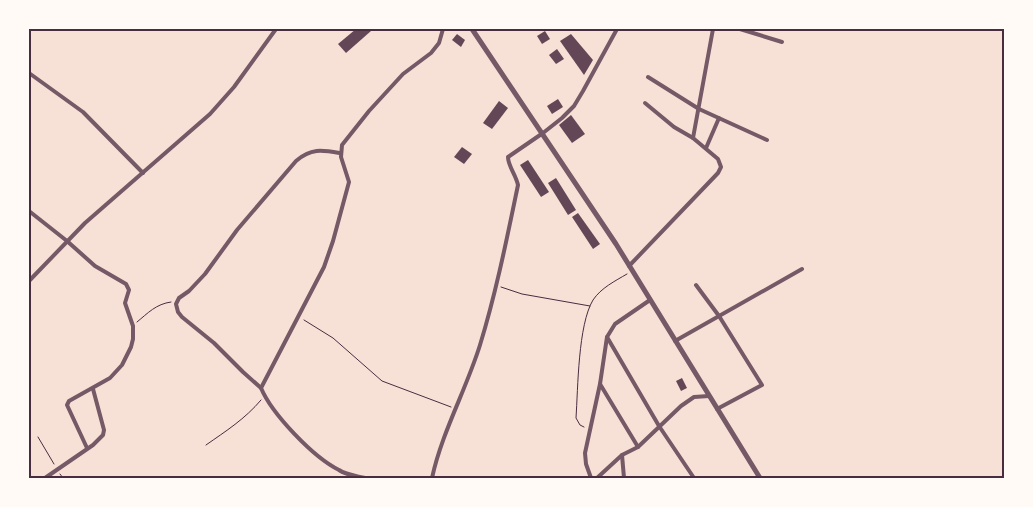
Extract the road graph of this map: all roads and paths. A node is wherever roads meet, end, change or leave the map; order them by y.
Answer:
1 (276, 29) edge
2 (443, 29) edge
3 (472, 29) edge
4 (616, 29) edge
5 (713, 29) edge
6 (740, 29) edge
7 (782, 42) dead end
8 (29, 73) edge
9 (648, 77) dead end
10 (645, 103) dead end
11 (699, 109) junction
12 (718, 118) junction
13 (543, 133) junction
14 (693, 138) junction
15 (767, 140) dead end
16 (706, 148) junction
17 (340, 153) junction
18 (142, 172) junction
19 (29, 211) edge
20 (67, 241) junction
21 (630, 268) junction
22 (802, 270) dead end
23 (29, 280) edge
24 (495, 285) junction
25 (696, 285) dead end
26 (650, 300) junction
27 (177, 301) junction
28 (591, 306) junction
29 (298, 316) junction
30 (719, 316) junction
31 (133, 326) junction
32 (608, 337) junction
33 (675, 341) junction
34 (600, 384) junction
35 (261, 388) junction
36 (93, 389) junction
37 (265, 396) junction
38 (709, 396) junction
39 (456, 409) junction
40 (717, 409) junction
41 (659, 426) junction
42 (590, 430) junction
43 (38, 437) dead end
44 (206, 445) dead end
45 (638, 447) junction
46 (87, 448) junction
47 (622, 455) junction
48 (57, 468) junction
49 (45, 478) edge
50 (63, 478) edge
51 (365, 478) edge
52 (432, 478) edge
53 (591, 478) edge
54 (597, 478) edge
55 (624, 478) edge
56 (694, 478) edge
57 (760, 478) edge

1 - 18 street
2 - 17 street
3 - 13 street
4 - 13 street
5 - 11 street
6 - 7 street
8 - 18 street
9 - 11 street
10 - 14 street
11 - 12 street
11 - 14 street
12 - 15 street
12 - 16 street
13 - 21 street
13 - 24 street
14 - 16 street
16 - 21 street
17 - 27 street
17 - 29 street
18 - 20 street
19 - 20 street
20 - 23 street
20 - 31 street
21 - 26 street
21 - 28 path
22 - 30 street
24 - 28 path
24 - 39 street
25 - 30 street
26 - 32 street
26 - 33 street
27 - 31 path
27 - 35 street
28 - 42 path
29 - 35 street
29 - 39 path
30 - 33 street
30 - 40 street
31 - 36 street
32 - 34 street
32 - 41 street
33 - 38 street
34 - 42 street
34 - 45 street
35 - 37 street
36 - 46 street
36 - 46 street
37 - 44 path
37 - 51 street
38 - 40 street
38 - 41 street
39 - 52 street
40 - 57 street
41 - 45 street
41 - 56 street
42 - 53 street
43 - 48 path
45 - 47 street
46 - 48 street
47 - 54 street
47 - 55 street
48 - 49 street
48 - 50 path

